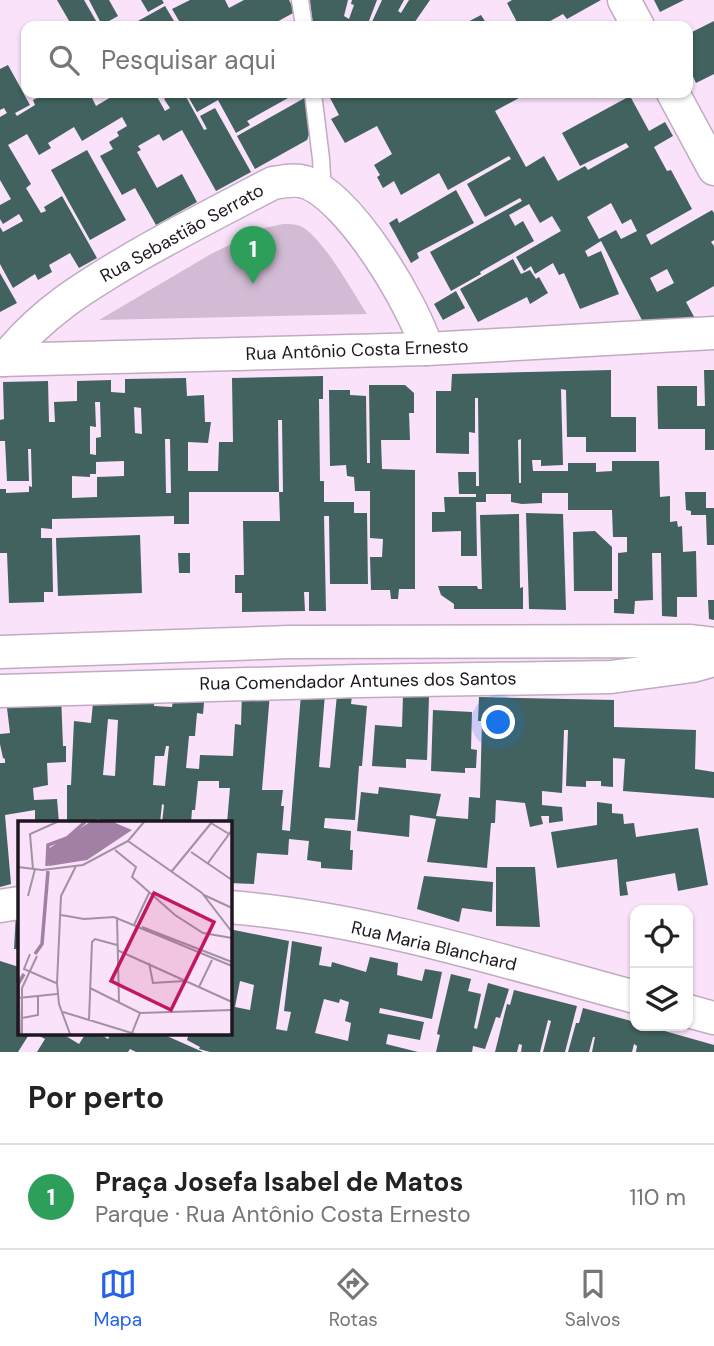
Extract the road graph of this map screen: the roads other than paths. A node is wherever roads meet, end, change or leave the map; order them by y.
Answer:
1 (300, 0) edge
2 (624, 0) edge
3 (303, 21) edge
4 (635, 21) edge
5 (314, 98) edge
6 (676, 98) edge
7 (714, 169) edge
8 (323, 192) junction
9 (714, 333) edge
10 (427, 349) junction
11 (2, 360) edge
12 (714, 644) edge
13 (0, 652) edge
14 (714, 660) edge
15 (0, 691) edge
16 (18, 903) edge
17 (0, 905) edge
18 (231, 907) edge
19 (630, 996) edge
20 (693, 1012) edge
21 (714, 1018) edge

1 - 3 lane
2 - 4 street
5 - 8 lane
6 - 7 street
8 - 10 street, Rua Sebastião Serrato
8 - 11 street, Rua Sebastião Serrato
9 - 10 street, Rua Antônio Costa Ernesto
10 - 11 street, Rua Antônio Costa Ernesto
12 - 13 street, Rua Comendador Antunes dos Santos
14 - 15 street, Rua Comendador Antunes dos Santos
16 - 17 street
18 - 19 street, Rua Maria Blanchard
20 - 21 street

